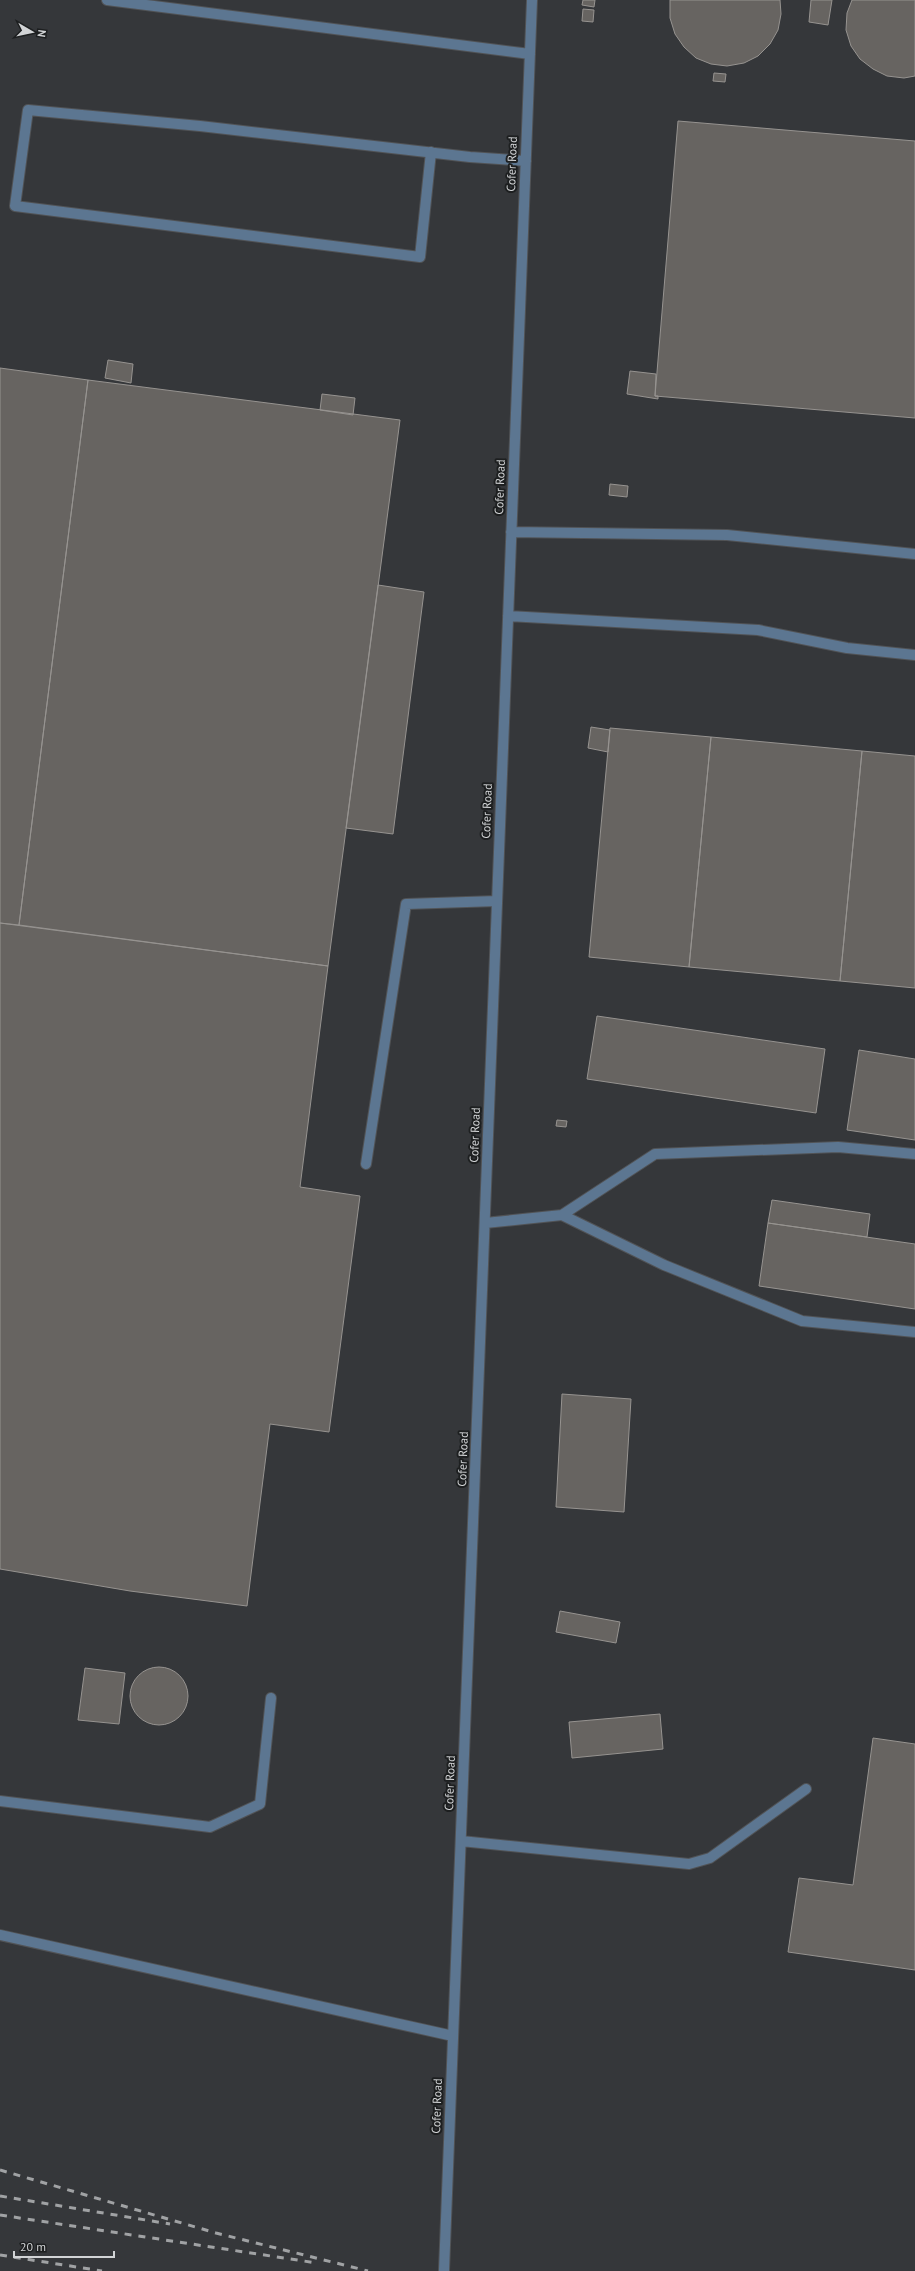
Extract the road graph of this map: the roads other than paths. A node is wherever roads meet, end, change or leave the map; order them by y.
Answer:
1 (107, 0) edge
2 (532, 0) edge
3 (530, 54) junction
4 (431, 152) junction
5 (526, 161) junction
6 (511, 532) junction
7 (915, 554) edge
8 (508, 616) junction
9 (915, 655) edge
10 (497, 901) junction
11 (915, 1154) edge
12 (366, 1164) dead end
13 (562, 1215) junction
14 (485, 1223) junction
15 (915, 1332) edge
16 (272, 1698) dead end
17 (806, 1789) dead end
18 (0, 1801) edge
19 (461, 1841) junction
20 (0, 1935) edge
21 (453, 2036) junction
22 (444, 2271) edge

1 - 3 street
2 - 3 street, Cofer Road
3 - 5 street, Cofer Road
4 - 4 street
4 - 5 street
5 - 6 street, Cofer Road
6 - 7 street
6 - 8 street, Cofer Road
8 - 9 street
8 - 10 street, Cofer Road
10 - 12 street
10 - 14 street, Cofer Road
11 - 13 street
13 - 14 street
13 - 15 street
14 - 19 street, Cofer Road
16 - 18 street
17 - 19 street
19 - 21 street, Cofer Road
20 - 21 street
21 - 22 street, Cofer Road

